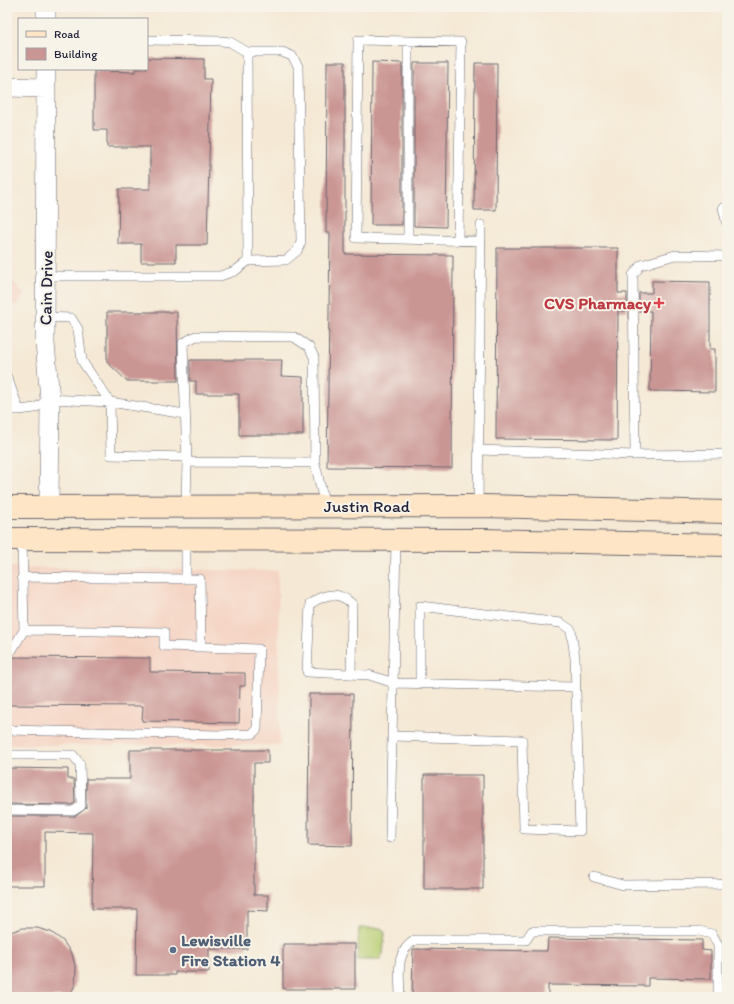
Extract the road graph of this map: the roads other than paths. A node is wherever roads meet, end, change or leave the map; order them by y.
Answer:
1 (46, 7) edge
2 (46, 18) edge
3 (148, 40) edge
4 (408, 41) junction
5 (247, 52) junction
6 (46, 78) edge
7 (7, 87) edge
8 (727, 207) edge
9 (727, 224) edge
10 (481, 225) dead end
11 (408, 239) junction
12 (458, 241) junction
13 (480, 241) junction
14 (727, 256) edge
15 (248, 261) junction
16 (46, 276) junction
17 (46, 317) junction
18 (7, 376) edge
19 (50, 400) junction
20 (110, 402) junction
21 (7, 410) edge
22 (19, 410) junction
23 (185, 414) junction
24 (478, 450) junction
25 (727, 454) edge
26 (635, 455) junction
27 (186, 460) junction
28 (315, 463) junction
29 (186, 505) junction
30 (49, 506) junction
31 (325, 506) junction
32 (478, 506) junction
33 (7, 507) edge
34 (727, 512) edge
35 (15, 539) edge
36 (186, 540) junction
37 (396, 540) junction
38 (483, 540) junction
39 (727, 545) edge
40 (22, 577) junction
41 (186, 579) junction
42 (24, 630) junction
43 (201, 647) junction
44 (7, 649) edge
45 (351, 674) junction
46 (394, 683) junction
47 (420, 684) junction
48 (576, 687) junction
49 (7, 730) edge
50 (393, 736) junction
51 (7, 755) edge
52 (7, 810) edge
53 (390, 838) dead end
54 (594, 877) dead end
55 (727, 884) edge
56 (400, 997) edge
57 (718, 997) edge

1 - 2 street
3 - 5 lane
4 - 11 lane
4 - 11 lane
4 - 12 lane
5 - 15 lane
5 - 15 lane
6 - 7 street
6 - 16 street, Cain Drive
8 - 9 lane
10 - 13 lane
11 - 12 lane
12 - 13 lane
13 - 24 lane
14 - 26 lane
15 - 16 lane
16 - 17 street, Cain Drive
17 - 19 street, Cain Drive
17 - 20 lane
18 - 22 lane
19 - 20 lane
19 - 22 lane
19 - 30 street, Cain Drive
20 - 23 lane
20 - 27 lane
21 - 22 lane
23 - 27 lane
23 - 28 lane
24 - 26 lane
24 - 32 lane
25 - 26 lane
27 - 28 lane
27 - 29 lane
28 - 31 lane
29 - 30 main road, Justin Road
29 - 31 main road, Justin Road
29 - 36 main road
30 - 33 main road, Justin Road
31 - 32 main road, Justin Road
32 - 34 main road, Justin Road
32 - 38 main road
35 - 36 main road, Justin Road
35 - 40 lane
36 - 37 main road, Justin Road
36 - 41 lane
37 - 38 main road, Justin Road
37 - 46 lane
38 - 39 main road, Justin Road
40 - 41 lane
40 - 42 lane
41 - 43 lane
42 - 43 lane
42 - 44 lane
43 - 49 lane
45 - 45 lane
45 - 46 lane
46 - 47 lane
46 - 50 lane
47 - 48 lane
47 - 48 lane
48 - 50 lane
50 - 53 lane
51 - 52 lane
54 - 55 lane
56 - 57 lane

